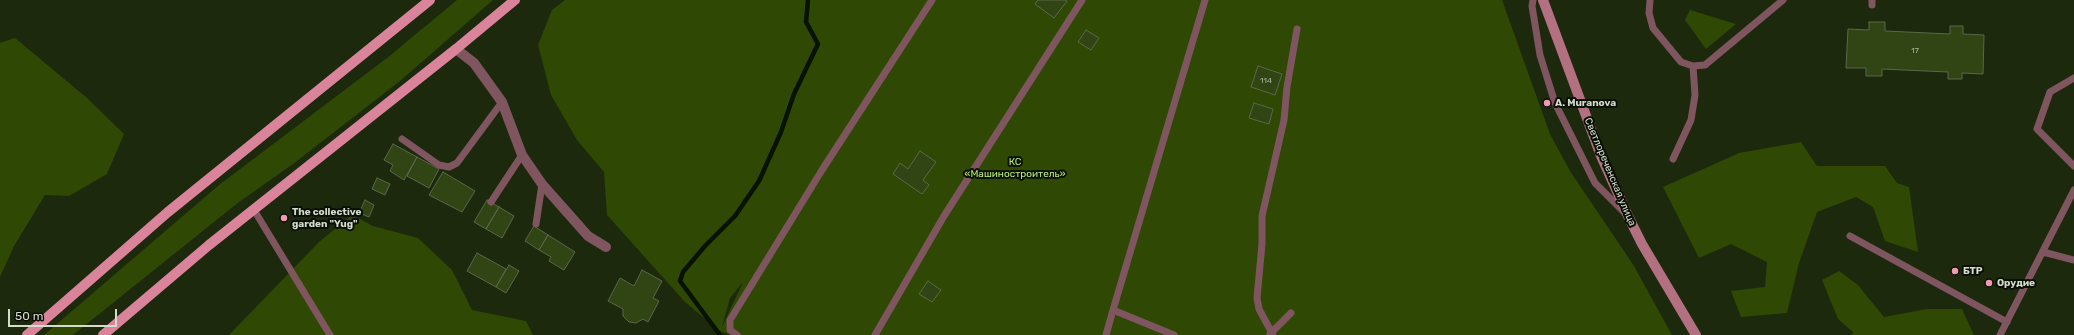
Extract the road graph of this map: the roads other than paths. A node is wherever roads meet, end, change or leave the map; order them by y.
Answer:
1 (430, 0) edge
2 (514, 0) edge
3 (932, 0) edge
4 (1082, 0) edge
5 (1204, 0) edge
6 (1533, 0) edge
7 (1543, 0) edge
8 (1650, 0) edge
9 (1783, 0) edge
10 (1297, 29) dead end
11 (456, 49) junction
12 (1694, 66) junction
13 (2074, 78) edge
14 (502, 102) junction
15 (402, 139) dead end
16 (522, 155) junction
17 (1673, 159) dead end
18 (2074, 166) edge
19 (542, 184) junction
20 (2074, 190) edge
21 (491, 202) dead end
22 (254, 210) junction
23 (1629, 218) junction
24 (536, 224) dead end
25 (1850, 236) dead end
26 (606, 247) dead end
27 (2043, 252) junction
28 (2074, 260) edge
29 (1113, 310) junction
30 (1291, 313) dead end
31 (2007, 322) junction
32 (1271, 334) edge
33 (2002, 334) edge
34 (27, 335) edge
35 (102, 335) edge
36 (330, 335) edge
37 (737, 335) edge
38 (875, 335) edge
39 (1106, 335) edge
40 (1174, 335) edge
41 (1696, 335) edge

1 - 34 main road
2 - 11 main road
3 - 37 lane
4 - 38 lane
5 - 29 lane
6 - 23 lane
7 - 23 main road, Светлореченская улица
8 - 12 lane
9 - 12 lane
10 - 32 lane
11 - 14 street
11 - 22 main road
12 - 17 lane
13 - 18 lane
14 - 15 lane
14 - 16 street
16 - 19 street
16 - 21 lane
19 - 24 lane
19 - 26 street
20 - 27 lane
22 - 35 main road
22 - 36 lane
23 - 41 main road, Светлореченская улица
25 - 31 lane
27 - 28 lane
27 - 31 lane
29 - 39 lane
29 - 40 lane
30 - 32 lane
31 - 33 lane

